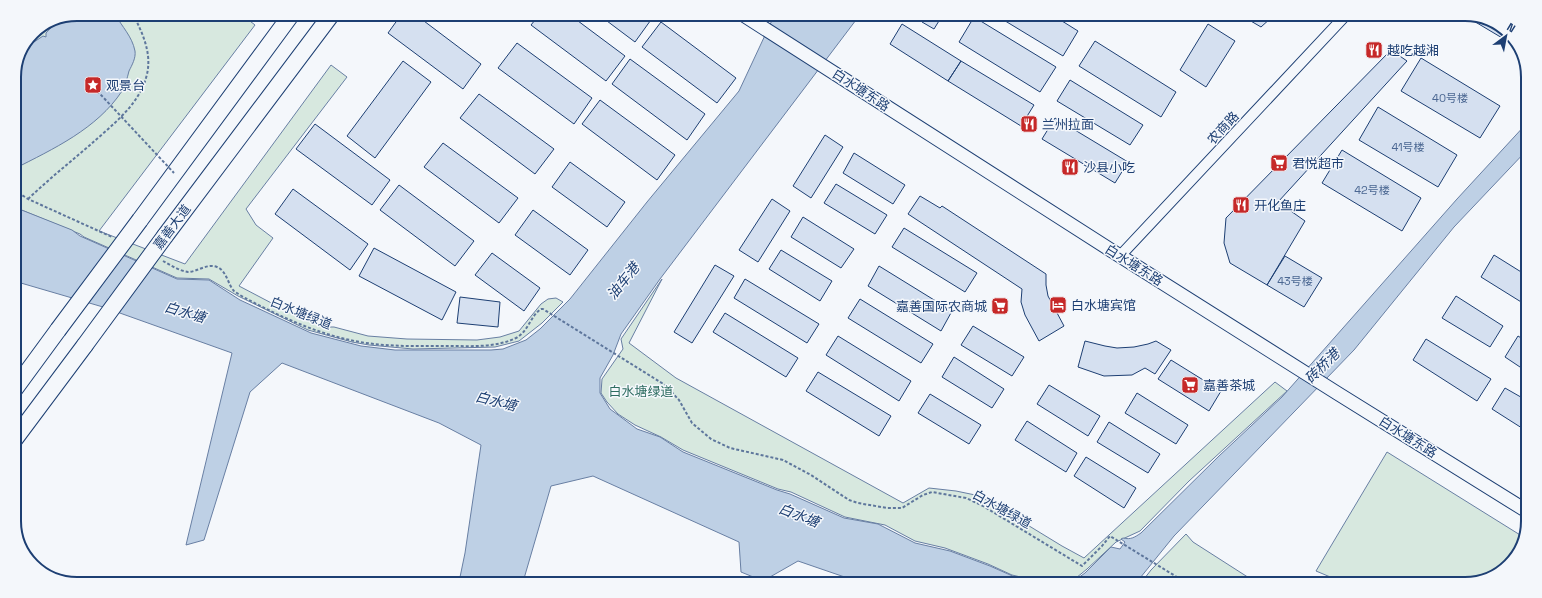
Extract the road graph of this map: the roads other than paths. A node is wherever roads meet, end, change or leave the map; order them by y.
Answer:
1 (287, 21) edge
2 (326, 21) edge
3 (753, 21) edge
4 (1340, 21) edge
5 (1120, 256) junction
6 (21, 380) edge
7 (21, 431) edge
8 (1521, 508) edge

1 - 6 main road, bridge
2 - 7 main road, 嘉善大道, bridge
3 - 5 street, 白水塘东路
4 - 5 street, 农商路
5 - 8 street, 白水塘东路

